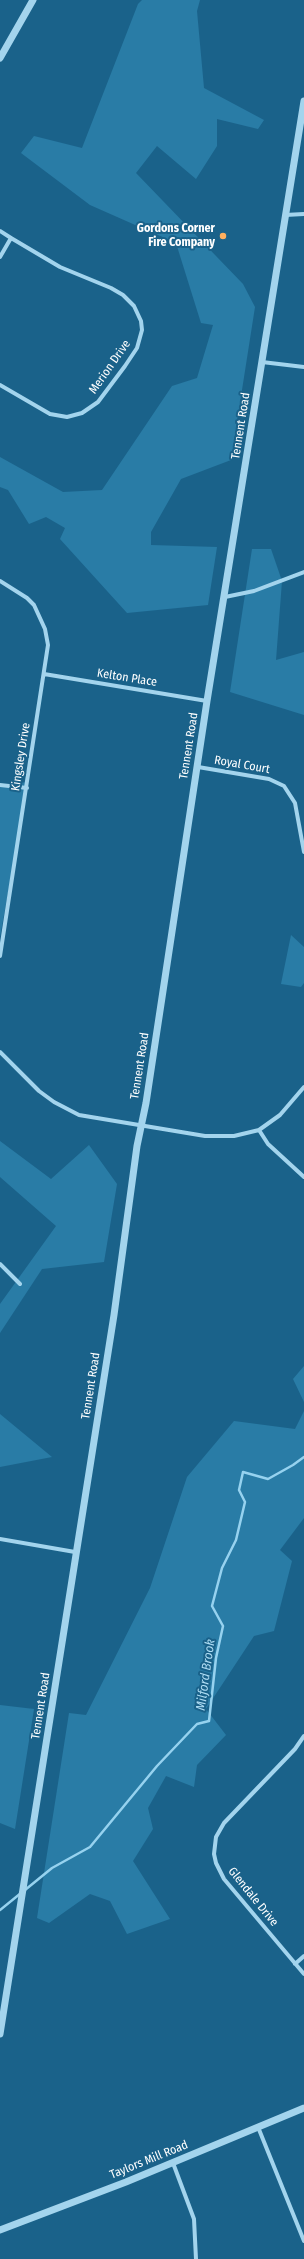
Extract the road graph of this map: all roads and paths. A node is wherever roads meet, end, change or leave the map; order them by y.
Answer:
1 (33, 0) edge
2 (0, 58) edge
3 (304, 101) edge
4 (304, 214) edge
5 (285, 215) junction
6 (0, 231) edge
7 (11, 238) junction
8 (0, 257) edge
9 (262, 362) junction
10 (304, 367) edge
11 (0, 385) edge
12 (304, 572) edge
13 (0, 581) edge
14 (226, 597) junction
15 (44, 674) junction
16 (207, 701) junction
17 (198, 767) junction
18 (0, 785) edge
19 (27, 788) junction
20 (304, 852) edge
21 (0, 956) edge
22 (0, 1052) edge
23 (304, 1088) edge
24 (141, 1126) junction
25 (260, 1130) junction
26 (304, 1177) edge
27 (0, 1264) edge
28 (20, 1284) dead end
29 (0, 1540) edge
30 (75, 1552) junction
31 (304, 1736) edge
32 (304, 1956) edge
33 (295, 1964) junction
34 (304, 1974) edge
35 (0, 2034) edge
36 (304, 2108) edge
37 (258, 2127) junction
38 (173, 2163) junction
39 (0, 2224) edge
40 (10, 2226) junction
41 (0, 2230) edge
42 (304, 2241) edge
43 (196, 2259) edge

1 - 2 street
3 - 5 street, Tennent Road
4 - 5 street
5 - 9 street, Tennent Road
6 - 7 street, Merion Drive
7 - 8 street
7 - 11 street, Merion Drive
9 - 10 street
9 - 14 street, Tennent Road
12 - 14 street
13 - 15 street, Kingsley Drive
14 - 16 street, Tennent Road
15 - 16 street, Kelton Place
15 - 19 street, Kingsley Drive
16 - 17 street, Tennent Road
17 - 20 street, Royal Court
17 - 24 street, Tennent Road
18 - 19 street
19 - 21 street, Kingsley Drive
22 - 24 street
23 - 25 street
24 - 25 street
24 - 30 street, Tennent Road
25 - 26 street
27 - 28 street
29 - 30 street
30 - 35 street, Tennent Road
31 - 33 street, Glendale Drive
32 - 33 street
33 - 34 street, Glendale Drive
36 - 37 street, Taylors Mill Road
37 - 38 street, Taylors Mill Road
37 - 42 street
38 - 40 street, Taylors Mill Road
38 - 43 street
39 - 40 street
40 - 41 street, Taylors Mill Road

